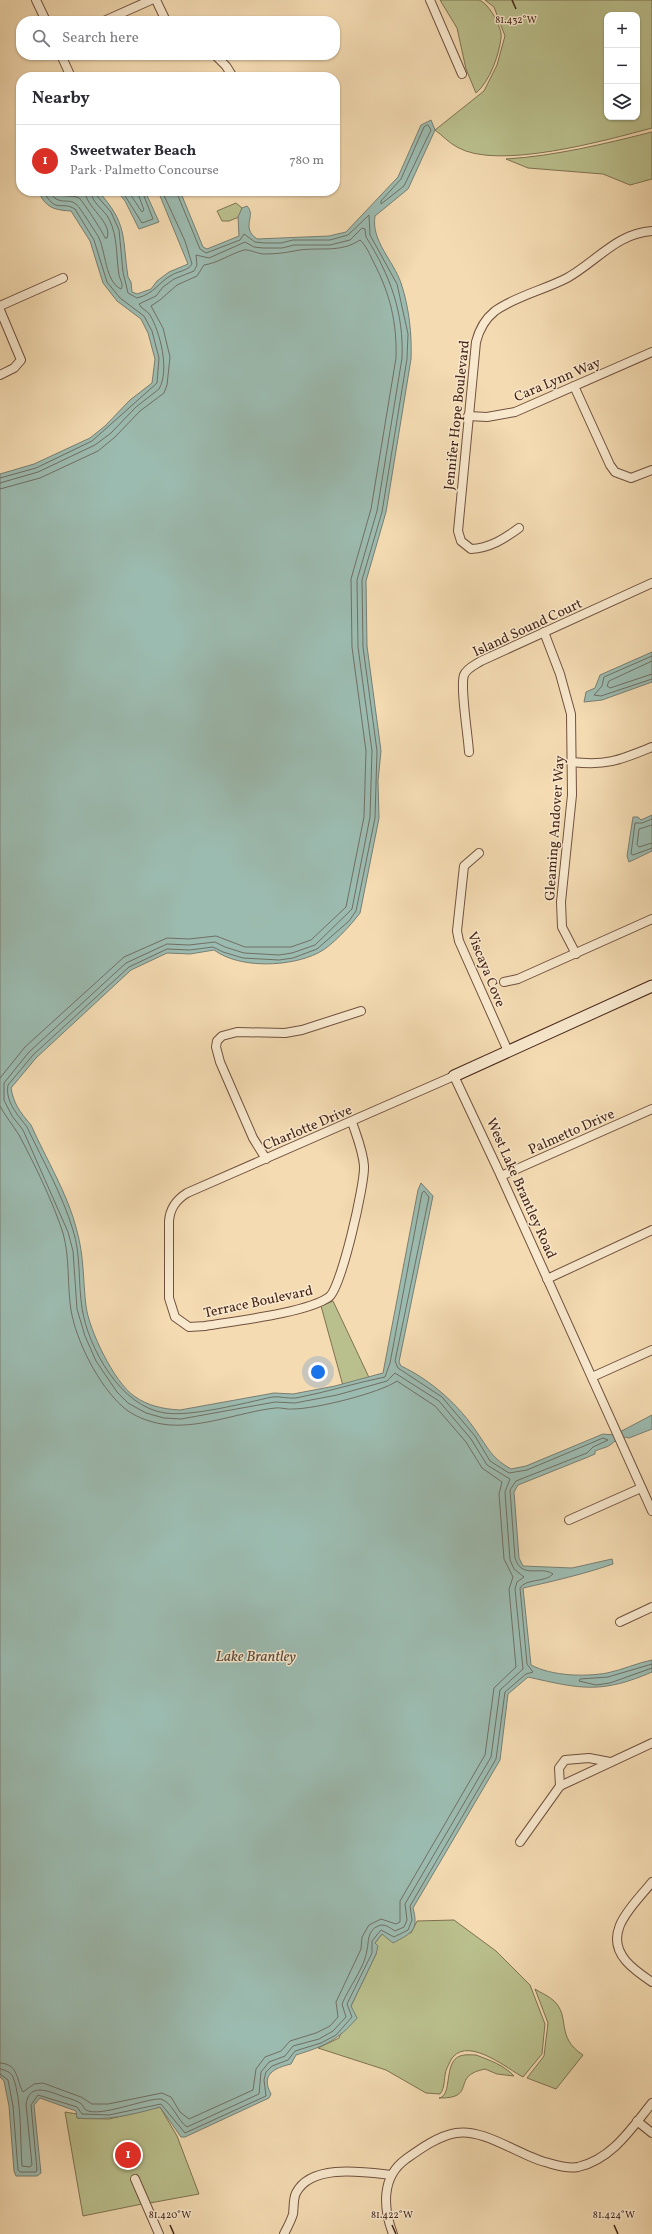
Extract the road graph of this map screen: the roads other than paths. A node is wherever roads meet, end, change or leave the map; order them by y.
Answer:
1 (36, 0) edge
2 (151, 0) edge
3 (156, 0) edge
4 (430, 0) edge
5 (44, 16) edge
6 (115, 16) edge
7 (164, 16) edge
8 (63, 60) edge
9 (220, 60) edge
10 (69, 72) edge
11 (230, 72) edge
12 (462, 74) dead end
13 (652, 231) edge
14 (63, 278) dead end
15 (0, 306) edge
16 (0, 310) edge
17 (652, 352) edge
18 (0, 375) edge
19 (574, 386) junction
20 (468, 416) junction
21 (652, 470) edge
22 (520, 528) dead end
23 (652, 583) edge
24 (544, 632) junction
25 (652, 747) edge
26 (469, 752) dead end
27 (572, 762) junction
28 (479, 853) dead end
29 (652, 919) edge
30 (576, 954) junction
31 (504, 982) dead end
32 (652, 986) edge
33 (361, 1011) dead end
34 (508, 1051) junction
35 (454, 1076) junction
36 (652, 1109) edge
37 (352, 1122) junction
38 (266, 1158) junction
39 (501, 1176) junction
40 (174, 1205) joint
41 (652, 1230) edge
42 (547, 1279) junction
43 (652, 1350) edge
44 (592, 1377) junction
45 (641, 1488) junction
46 (652, 1511) edge
47 (569, 1520) dead end
48 (652, 1607) edge
49 (620, 1622) dead end
50 (652, 1743) edge
51 (610, 1762) junction
52 (560, 1786) junction
53 (520, 1842) dead end
54 (652, 1882) edge
55 (652, 1982) edge
56 (652, 2103) edge
57 (637, 2121) junction
58 (652, 2133) edge
59 (391, 2175) junction
60 (135, 2179) dead end
61 (159, 2234) edge
62 (284, 2234) edge
63 (393, 2234) edge

1 - 5 street
2 - 6 street
3 - 7 street
4 - 12 street
8 - 10 street
9 - 11 street
13 - 20 street, Jennifer Hope Boulevard
14 - 15 street
16 - 18 street
17 - 19 street, Cara Lynn Way
19 - 20 street, Cara Lynn Way
19 - 21 street
20 - 22 street, Jennifer Hope Boulevard
23 - 24 street, Island Sound Court
24 - 26 street, Island Sound Court
24 - 27 street, Gleaming Andover Way
25 - 27 street
27 - 30 street, Gleaming Andover Way
28 - 34 street, Viscaya Cove
29 - 30 street
30 - 31 street
32 - 34 street
33 - 38 street
34 - 35 street
35 - 37 street, Charlotte Drive
35 - 39 street, West Lake Brantley Road
36 - 39 street, Palmetto Drive
37 - 38 street, Charlotte Drive
37 - 40 street, Terrace Boulevard
38 - 40 street, Charlotte Drive
39 - 42 street, West Lake Brantley Road
41 - 42 street
42 - 44 street, West Lake Brantley Road
43 - 44 street
44 - 45 street, West Lake Brantley Road
45 - 46 street, West Lake Brantley Road
45 - 47 street
48 - 49 street
50 - 51 street
51 - 52 street
51 - 52 street
52 - 53 street
54 - 55 street
56 - 57 street
57 - 58 street
57 - 59 street
59 - 62 street
59 - 63 street
60 - 61 street

